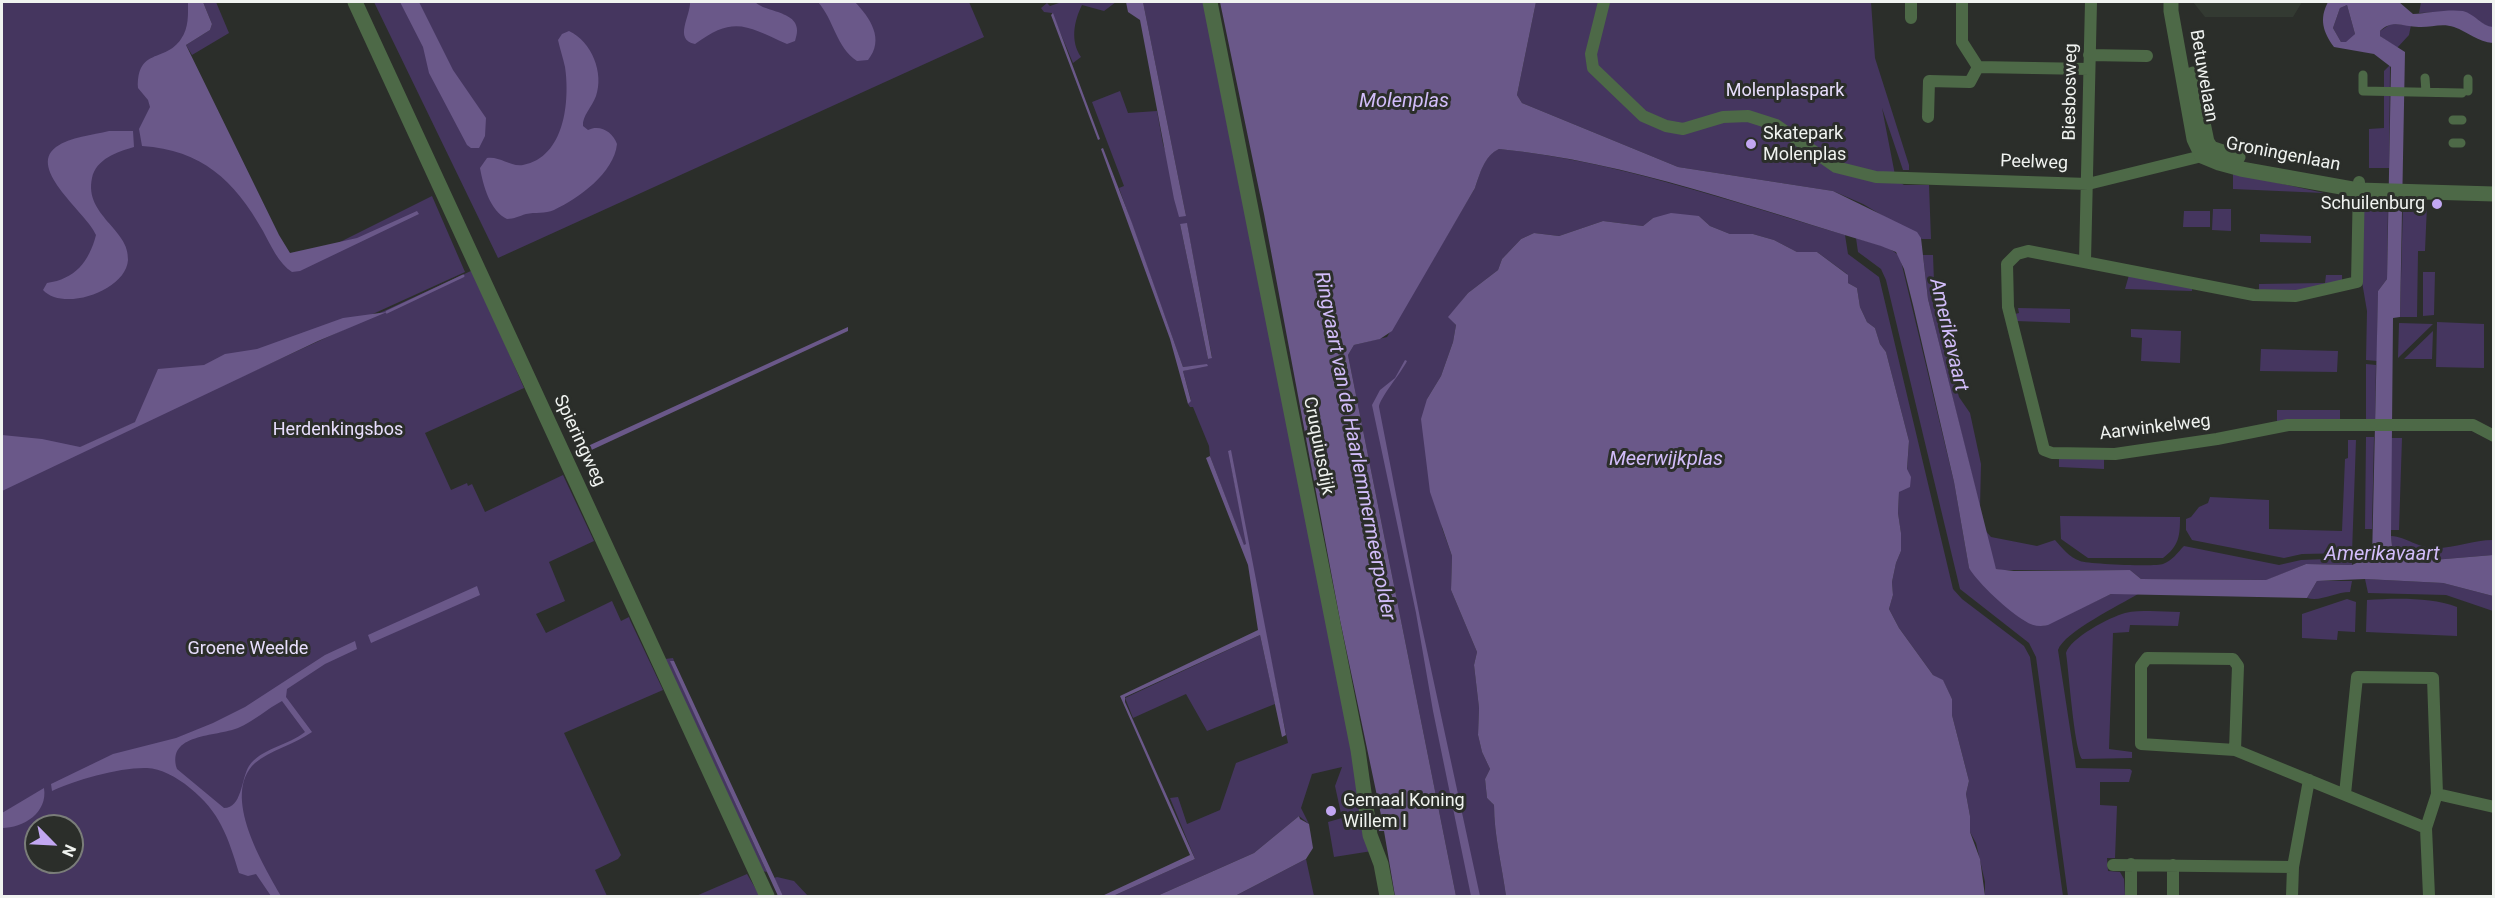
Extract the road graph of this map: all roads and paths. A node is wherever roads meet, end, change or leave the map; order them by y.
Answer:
1 (354, 2) edge
2 (1209, 2) edge
3 (1604, 2) edge
4 (1911, 2) edge
5 (1962, 2) edge
6 (2091, 2) edge
7 (2171, 2) edge
8 (2181, 2) edge
9 (1911, 18) dead end
10 (2089, 55) junction
11 (2147, 56) dead end
12 (1978, 67) junction
13 (2089, 69) junction
14 (2363, 75) dead end
15 (2425, 78) dead end
16 (2468, 79) dead end
17 (2426, 92) junction
18 (1928, 117) dead end
19 (2206, 152) junction
20 (2088, 184) junction
21 (2493, 184) edge
22 (2358, 186) junction
23 (2406, 187) junction
24 (2493, 194) edge
25 (2085, 261) junction
26 (2493, 436) edge
27 (2235, 750) junction
28 (2309, 780) junction
29 (2345, 794) junction
30 (2437, 794) junction
31 (2493, 807) edge
32 (2426, 828) junction
33 (2131, 864) junction
34 (2113, 865) dead end
35 (2173, 865) junction
36 (2293, 867) junction
37 (767, 897) edge
38 (1388, 897) edge
39 (2131, 897) edge
40 (2173, 897) edge
41 (2292, 897) edge
42 (2429, 897) edge

1 - 37 street, Spieringweg
2 - 38 street, Cruquiusdijk
3 - 20 street, Peelweg
4 - 9 street
5 - 12 street
6 - 10 street, Biesbosweg
7 - 19 street, Betuwelaan
8 - 19 street, Betuwelaan
10 - 11 street
10 - 13 street, Biesbosweg
12 - 13 street
12 - 18 street
13 - 20 street, Biesbosweg
14 - 17 street
15 - 17 street
16 - 17 street
19 - 20 street, Peelweg
19 - 22 street, Groningenlaan
20 - 25 street
21 - 23 street, Groningenlaan
22 - 23 street, Groningenlaan
22 - 25 street, Aarwinkelweg
23 - 24 street, Groningenlaan
25 - 26 street, Aarwinkelweg
27 - 27 street
27 - 28 street
28 - 29 street
28 - 36 street
29 - 30 street
29 - 32 street
30 - 31 street
30 - 32 street
32 - 42 street
33 - 34 street
33 - 35 street
33 - 39 street
35 - 36 street
35 - 40 street
36 - 41 street

